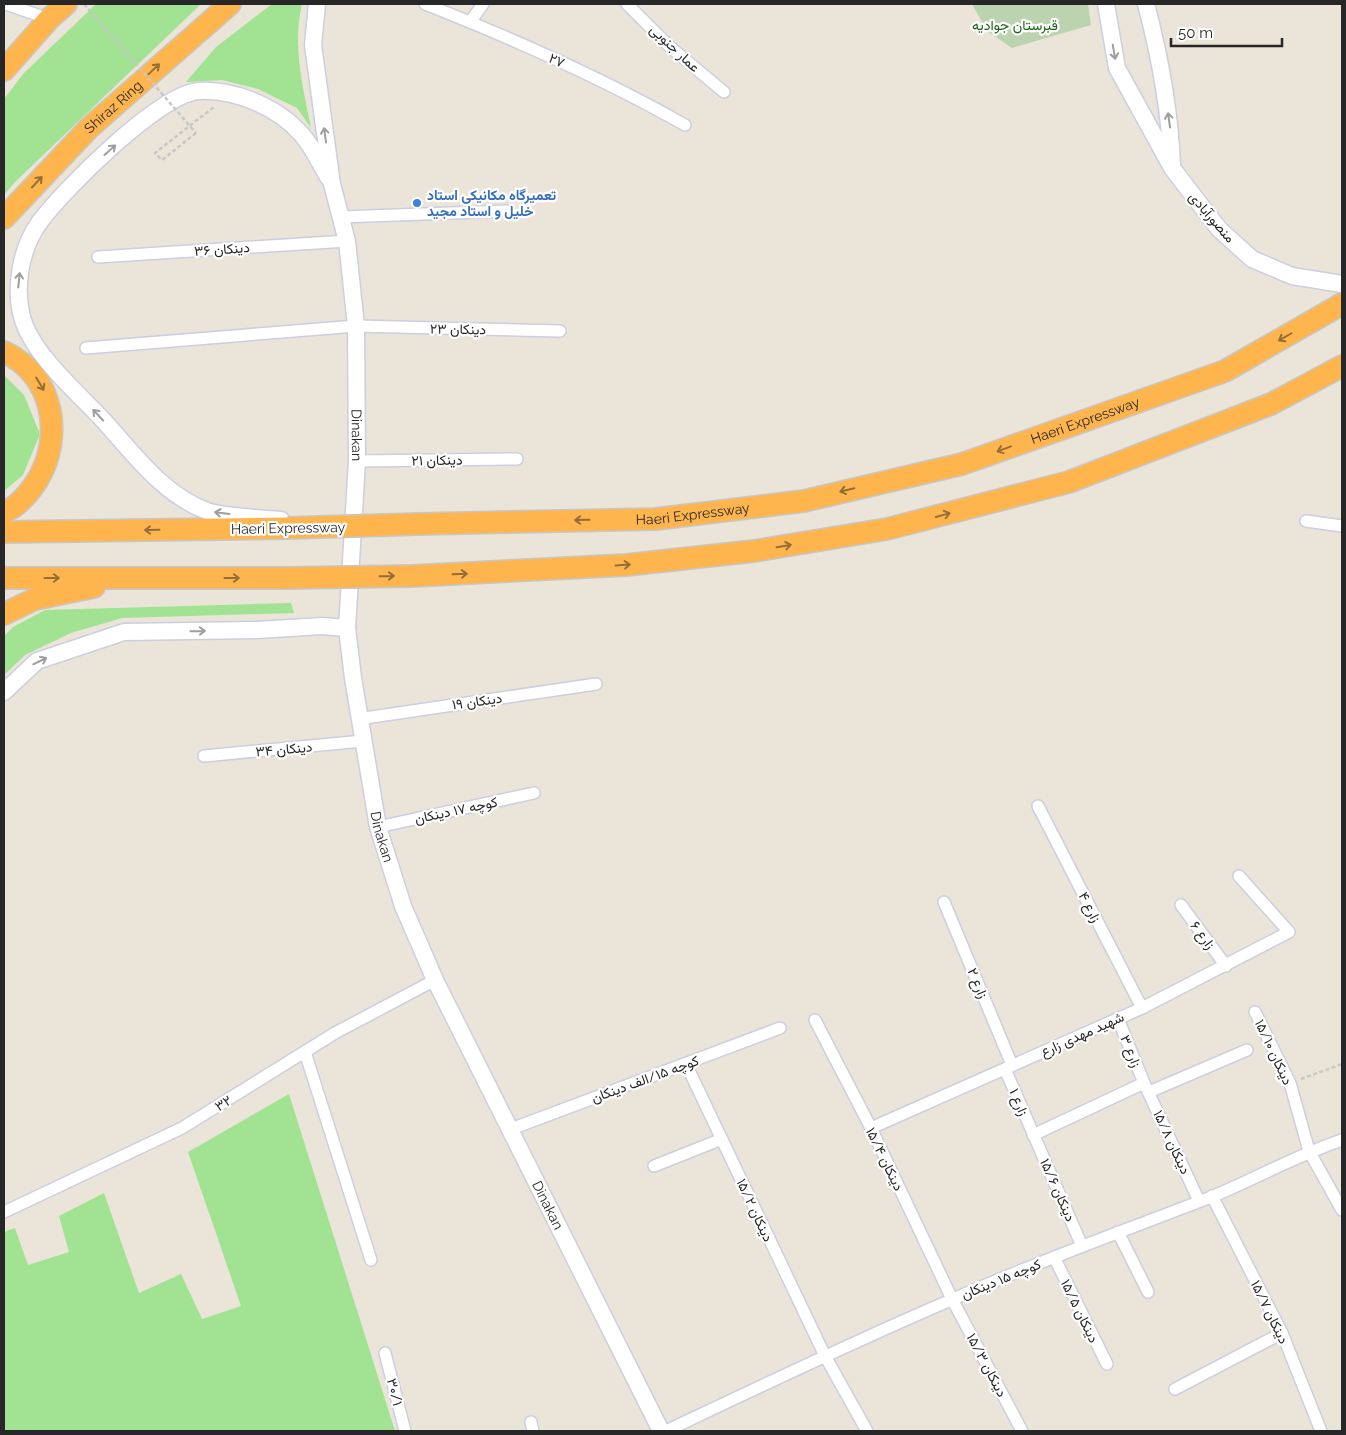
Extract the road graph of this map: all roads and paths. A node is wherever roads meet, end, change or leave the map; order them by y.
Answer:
1 (6, 4) edge
2 (66, 4) edge
3 (84, 4) edge
4 (230, 4) edge
5 (317, 4) edge
6 (424, 4) edge
7 (483, 4) edge
8 (627, 4) edge
9 (1106, 4) edge
10 (1146, 4) edge
11 (49, 19) junction
12 (470, 22) junction
13 (8, 62) edge
14 (724, 92) dead end
15 (231, 94) junction
16 (685, 125) dead end
17 (1172, 168) junction
18 (332, 184) junction
19 (506, 211) dead end
20 (341, 217) junction
21 (4, 218) edge
22 (347, 242) junction
23 (98, 257) dead end
24 (1342, 284) edge
25 (1335, 309) edge
26 (356, 326) junction
27 (560, 331) dead end
28 (86, 348) dead end
29 (4, 352) edge
30 (1342, 366) edge
31 (516, 459) dead end
32 (358, 461) junction
33 (4, 512) edge
34 (1306, 521) dead end
35 (1342, 526) edge
36 (340, 527) junction
37 (4, 532) edge
38 (4, 578) edge
39 (140, 578) junction
40 (4, 614) edge
41 (347, 628) junction
42 (596, 684) dead end
43 (4, 692) edge
44 (358, 718) junction
45 (363, 741) junction
46 (204, 756) dead end
47 (534, 793) dead end
48 (1038, 806) dead end
49 (378, 827) junction
50 (1239, 876) dead end
51 (944, 902) dead end
52 (1181, 904) dead end
53 (1226, 966) junction
54 (435, 980) junction
55 (1142, 1008) junction
56 (1255, 1012) dead end
57 (1118, 1018) junction
58 (815, 1020) dead end
59 (780, 1028) dead end
60 (1247, 1050) dead end
61 (305, 1052) junction
62 (686, 1064) junction
63 (1342, 1064) edge
64 (1009, 1067) junction
65 (1290, 1084) junction
66 (1147, 1088) junction
67 (871, 1128) junction
68 (511, 1129) junction
69 (1033, 1135) junction
70 (722, 1140) junction
71 (1342, 1140) edge
72 (1309, 1151) junction
73 (654, 1166) dead end
74 (1212, 1196) junction
75 (1199, 1201) junction
76 (1342, 1210) edge
77 (4, 1212) edge
78 (1118, 1232) junction
79 (1082, 1246) junction
80 (1054, 1257) junction
81 (371, 1260) dead end
82 (1148, 1292) dead end
83 (952, 1299) junction
84 (1282, 1333) junction
85 (385, 1353) dead end
86 (825, 1356) junction
87 (1107, 1364) dead end
88 (1175, 1388) dead end
89 (405, 1431) edge
90 (661, 1431) edge
91 (666, 1431) edge
92 (867, 1431) edge
93 (1022, 1431) edge
94 (1321, 1431) edge

1 - 11 street
2 - 11 highway
3 - 15 path, bridge
21 -> 4 highway, Shiraz Ring
18 -> 5 main road
6 - 12 street, ۲۷
7 - 12 street
8 - 14 street, عمار جنوبی
9 -> 17 main road, منصورآبادی
17 -> 10 main road
11 - 13 highway
12 - 16 street, ۲۷
15 - 18 main road
36 -> 15 main road
17 - 24 main road, منصورآبادی
18 - 20 main road, Dinakan
19 - 20 street
20 - 22 main road, Dinakan
22 - 23 street, ۳۶ دینکان
22 - 26 main road, Dinakan
25 -> 36 highway, Haeri Expressway, bridge
26 - 27 street, ۲۳ دینکان
26 - 28 street, ۲۳ دینکان
26 - 32 main road, Dinakan
29 -> 33 highway
39 -> 30 highway, bridge
31 - 32 street, ۲۱ دینکان
32 - 41 main road, Dinakan
34 - 35 street
36 -> 37 highway, Haeri Expressway, bridge
38 -> 39 highway
39 - 40 highway
43 -> 41 main road
41 - 44 main road, Dinakan
42 - 44 street, ۱۹ دینکان
44 - 45 main road, Dinakan
45 - 46 street, ۳۴ دینکان
45 - 49 main road, Dinakan
47 - 49 street, کوچه ۱۷ دینکان
48 - 55 street, ۴ زارع
49 - 54 main road, Dinakan
50 - 53 street, شهید مهدی زارع
51 - 64 street, ۲ زارع
52 - 53 street, ۶ زارع
53 - 55 street, شهید مهدی زارع
54 - 61 street, ۳۲
54 - 68 main road, Dinakan
55 - 57 street, شهید مهدی زارع
56 - 65 street, ۱۵/۱۰ دینکان
57 - 64 street, شهید مهدی زارع
57 - 66 street, ۳ زارع
58 - 67 street, ۱۵/۴ دینکان
59 - 62 street, کوچه ۱۵/الف دینکان
60 - 66 street
61 - 77 street, ۳۲
61 - 81 street
62 - 68 street, کوچه ۱۵/الف دینکان
62 - 70 street, ۱۵/۲ دینکان
63 - 65 path
64 - 67 street, شهید مهدی زارع
64 - 69 street, ۱ زارع
65 - 72 street, ۱۵/۱۰ دینکان
66 - 69 street
66 - 75 street, ۱۵/۸ دینکان
67 - 83 street, ۱۵/۴ دینکان
68 - 90 main road, Dinakan
69 - 79 street, ۱۵/۶ دینکان
70 - 73 street
70 - 86 street, ۱۵/۲ دینکان
71 - 72 street, کوچه ۱۵ دینکان
72 - 74 street, کوچه ۱۵ دینکان
72 - 76 street, ۱۵/۱۰ دینکان
74 - 75 street, کوچه ۱۵ دینکان
74 - 84 street, ۱۵/۷ دینکان
75 - 78 street, کوچه ۱۵ دینکان
78 - 79 street, کوچه ۱۵ دینکان
78 - 82 street
79 - 80 street, کوچه ۱۵ دینکان
80 - 83 street, کوچه ۱۵ دینکان
80 - 87 street, ۱۵/۵ دینکان
83 - 86 street, کوچه ۱۵ دینکان
83 - 93 street, ۱۵/۳ دینکان
84 - 88 street
84 - 94 street, ۱۵/۷ دینکان
85 - 89 street, ۳۰/۱
86 - 91 street, کوچه ۱۵ دینکان
86 - 92 street, ۱۵/۲ دینکان

